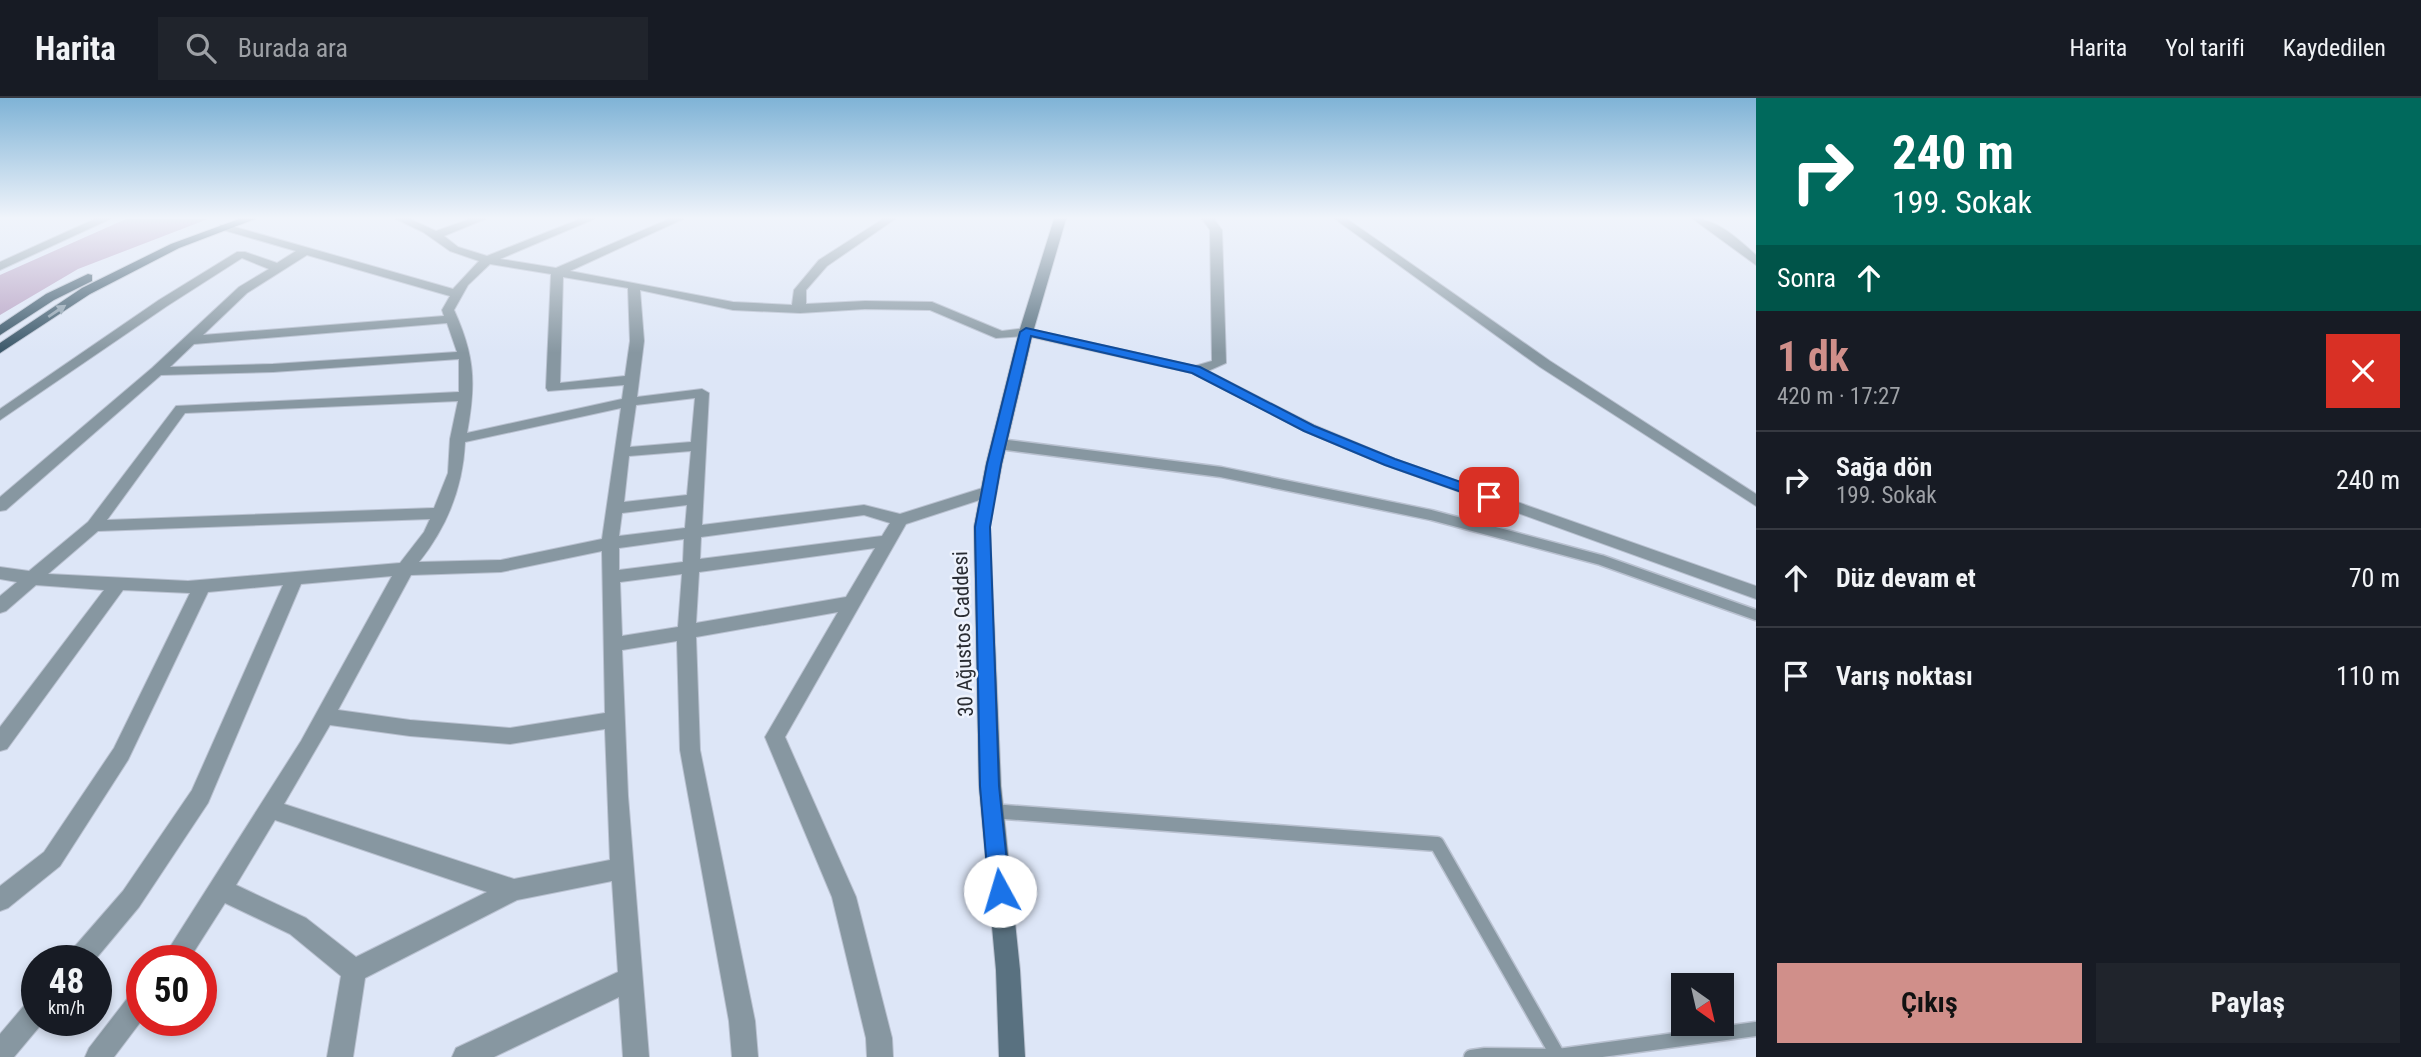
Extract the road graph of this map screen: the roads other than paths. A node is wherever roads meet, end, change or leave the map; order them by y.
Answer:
1 (116, 264) edge
2 (140, 264) edge
3 (225, 264) edge
4 (267, 264) edge
5 (284, 264) edge
6 (349, 264) edge
7 (482, 264) edge
8 (508, 264) edge
9 (576, 264) edge
10 (822, 264) edge
11 (1047, 264) edge
12 (1217, 264) edge
13 (1399, 264) edge
14 (278, 268) junction
15 (557, 272) junction
16 (634, 285) junction
17 (457, 294) junction
18 (800, 309) junction
19 (452, 319) junction
20 (0, 331) edge
21 (1026, 332) junction
22 (190, 340) junction
23 (0, 349) edge
24 (465, 355) junction
25 (1196, 370) junction
26 (157, 371) junction
27 (632, 380) junction
28 (467, 396) junction
29 (629, 402) junction
30 (0, 416) edge
31 (458, 439) junction
32 (999, 444) junction
33 (698, 446) junction
34 (622, 452) junction
35 (989, 491) junction
36 (695, 499) junction
37 (1756, 501) edge
38 (0, 506) edge
39 (615, 508) junction
40 (440, 513) junction
41 (900, 520) junction
42 (94, 526) junction
43 (693, 531) junction
44 (888, 541) junction
45 (610, 543) junction
46 (691, 567) junction
47 (405, 569) junction
48 (0, 573) edge
49 (31, 578) junction
50 (295, 578) junction
51 (611, 578) junction
52 (118, 584) junction
53 (202, 586) junction
54 (1756, 593) edge
55 (852, 603) junction
56 (0, 606) edge
57 (1756, 615) edge
58 (687, 633) junction
59 (613, 645) junction
60 (325, 716) junction
61 (615, 719) junction
62 (0, 743) edge
63 (270, 809) junction
64 (992, 811) junction
65 (623, 868) junction
66 (220, 889) junction
67 (514, 890) junction
68 (0, 900) edge
69 (92, 945) edge
70 (183, 945) edge
71 (355, 971) junction
72 (630, 979) junction
73 (126, 1021) edge
74 (21, 1029) edge
75 (1756, 1030) edge
76 (0, 1054) edge
77 (1481, 1056) edge
78 (1558, 1056) edge
79 (98, 1057) edge
80 (340, 1057) edge
81 (465, 1057) edge
82 (636, 1057) edge
83 (745, 1057) edge
84 (880, 1057) edge
85 (1012, 1057) edge

1 - 20 main road
23 -> 2 main road
3 - 30 street
4 - 14 street
5 - 14 street
6 - 17 street
7 - 17 street
8 - 15 street
9 - 15 street
10 - 18 street
11 - 21 main road, 30 Ağustos Caddesi
12 - 25 street
13 - 37 street
14 - 22 street
15 - 16 street
15 - 27 street
16 - 18 street
16 - 27 street
17 - 19 street
18 - 21 street
19 - 22 street
19 - 24 street
21 - 25 street
21 - 32 main road, 30 Ağustos Caddesi
22 - 26 street
24 - 26 street
24 - 28 street
25 - 54 street
26 - 38 street
27 - 29 street
28 - 31 street
28 - 42 street
29 - 31 street
29 - 33 street
29 - 34 street
31 - 40 street
32 - 35 main road, 30 Ağustos Caddesi
32 - 57 lane
33 - 34 street
33 - 36 street
34 - 39 street
35 - 41 street
35 - 64 main road, 30 Ağustos Caddesi
36 - 39 street
36 - 43 street
39 - 45 street
40 - 42 street
40 - 47 street
41 - 43 street
41 - 44 street
42 - 49 street
43 - 45 street
43 - 46 street
44 - 46 street
44 - 55 street
45 - 47 street
45 - 51 street
46 - 51 street
46 - 58 street
47 - 50 street
47 - 60 street
48 - 49 street
49 - 52 street
49 - 56 street
50 - 53 street
50 - 69 street
51 - 59 street
52 - 53 street
52 - 62 street
53 - 68 street
55 - 58 street
55 - 84 street
58 - 59 street
58 - 83 street
59 - 61 street
60 - 61 street
60 - 63 street
61 - 65 street
63 - 66 street
63 - 67 street
64 - 78 lane
64 - 85 main road, 30 Ağustos Caddesi
65 - 67 street
65 - 72 street
66 - 70 street
66 - 71 street
67 - 71 street
71 - 80 street
72 - 81 street
72 - 82 street
73 - 79 street
74 - 76 street
75 - 78 lane
77 - 78 lane

